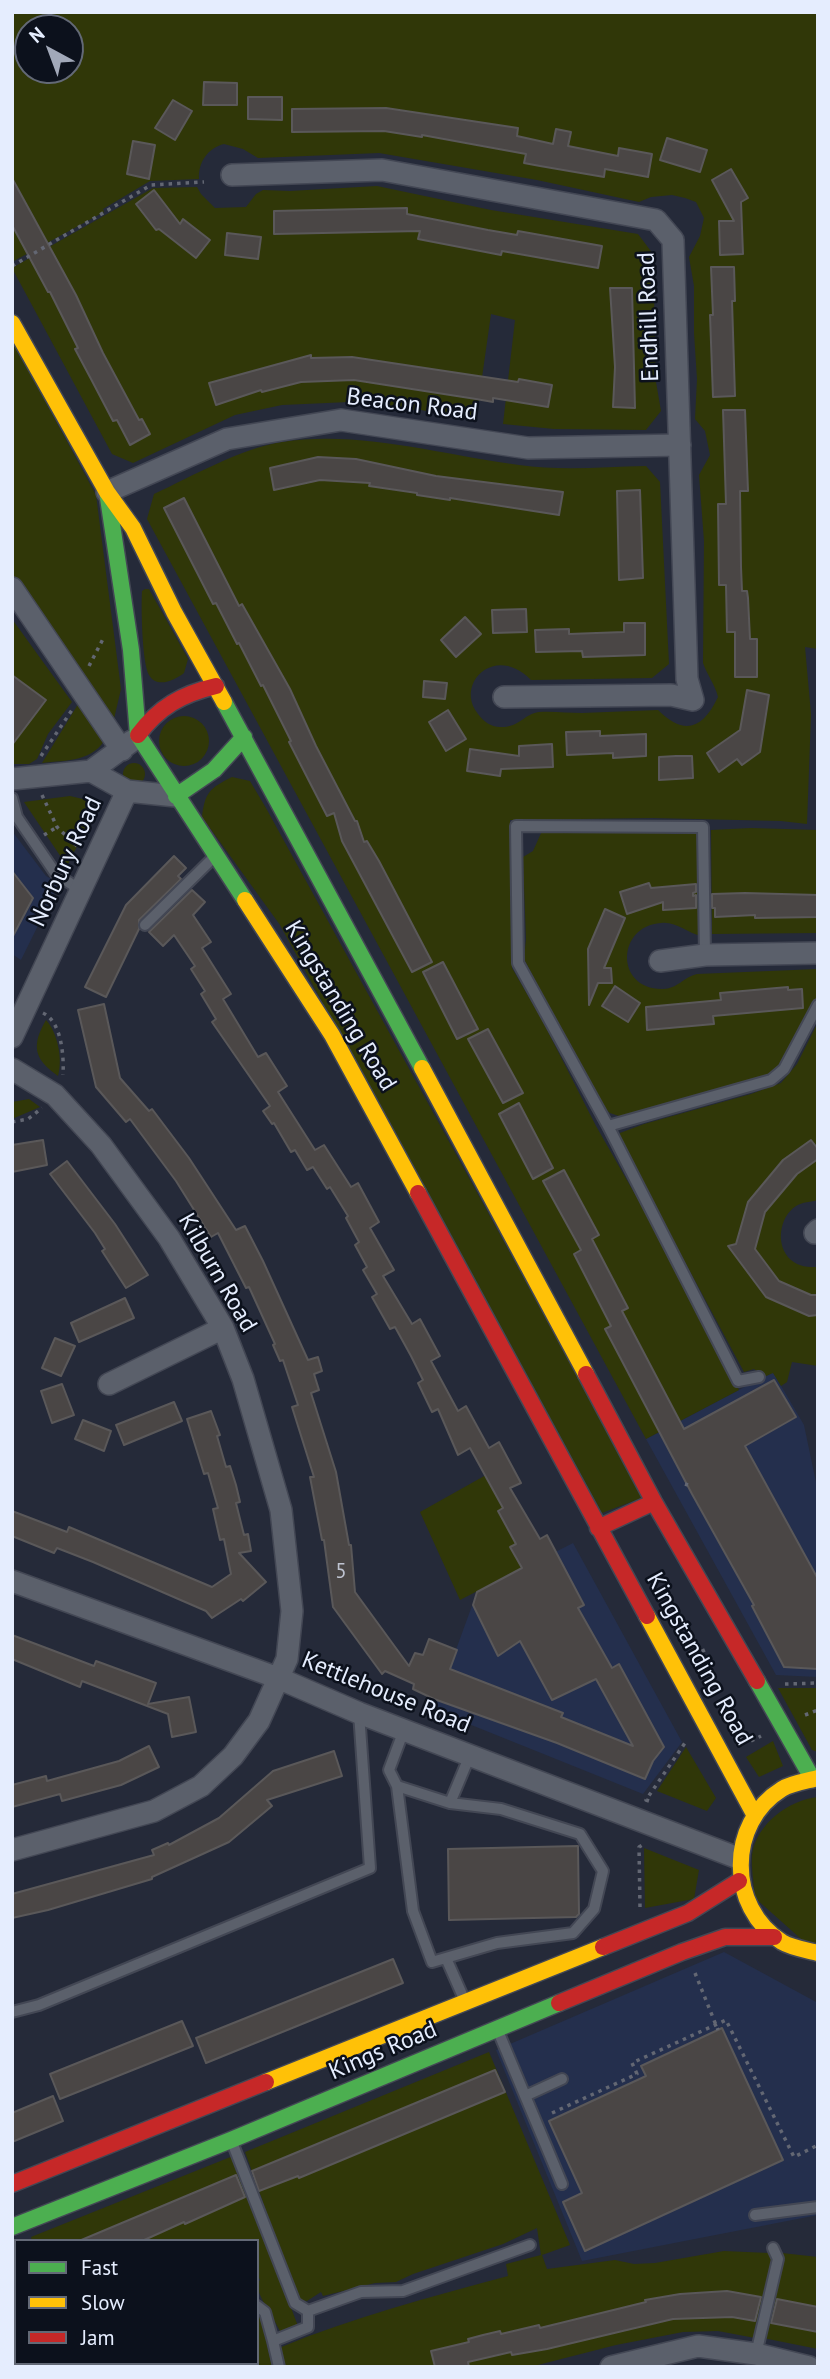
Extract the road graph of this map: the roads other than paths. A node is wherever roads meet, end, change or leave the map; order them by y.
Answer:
1 (232, 175) dead end
2 (12, 323) edge
3 (680, 445) junction
4 (107, 492) junction
5 (12, 588) edge
6 (216, 686) junction
7 (504, 697) dead end
8 (138, 736) junction
9 (244, 737) junction
10 (121, 750) junction
11 (91, 771) junction
12 (25, 778) edge
13 (127, 791) junction
14 (176, 796) junction
15 (12, 798) edge
16 (215, 856) junction
17 (82, 891) junction
18 (145, 925) dead end
19 (818, 953) edge
20 (705, 955) junction
21 (660, 961) dead end
22 (818, 1005) edge
23 (12, 1037) edge
24 (12, 1069) edge
25 (608, 1126) junction
26 (223, 1328) junction
27 (759, 1377) dead end
28 (109, 1384) dead end
29 (654, 1502) junction
30 (598, 1528) junction
31 (12, 1581) edge
32 (278, 1678) junction
33 (359, 1713) junction
34 (404, 1730) junction
35 (470, 1755) junction
36 (815, 1778) edge
37 (397, 1786) junction
38 (450, 1803) junction
39 (754, 1814) junction
40 (12, 1850) edge
41 (738, 1858) junction
42 (739, 1881) junction
43 (774, 1937) junction
44 (818, 1953) edge
45 (446, 1958) junction
46 (465, 2001) junction
47 (12, 2012) edge
48 (497, 2028) junction
49 (562, 2079) dead end
50 (525, 2096) junction
51 (231, 2140) junction
52 (12, 2184) edge
53 (562, 2184) dead end
54 (818, 2207) edge
55 (755, 2216) dead end
56 (18, 2228) edge
57 (530, 2245) dead end
58 (773, 2249) dead end
59 (259, 2308) edge
60 (309, 2311) junction
61 (273, 2341) junction
62 (756, 2354) junction
63 (279, 2367) edge
64 (611, 2367) edge
65 (809, 2367) edge

1 - 3 street, Endhill Road
2 - 4 main road, Kingstanding Road
3 - 4 street, Beacon Road
3 - 7 street, Endhill Road
4 - 6 main road, Kingstanding Road
4 - 8 main road, Kingstanding Road
5 - 10 street
6 - 8 main road
6 - 9 main road, Kingstanding Road
8 - 10 street
8 - 14 main road, Kingstanding Road
9 - 14 main road
9 - 29 main road, Kingstanding Road
10 - 11 street
11 - 12 street
11 - 13 street
13 - 14 street, Norbury Road
13 - 17 street, Norbury Road
14 - 16 main road, Kingstanding Road
15 - 17 lane
16 - 18 lane
16 - 30 main road, Kingstanding Road
17 - 23 street, Norbury Road
19 - 20 street
20 - 21 street
20 - 25 lane
22 - 25 lane
24 - 26 street, Kilburn Road
25 - 27 lane
26 - 28 street
26 - 32 street, Kilburn Road
29 - 30 main road
29 - 36 main road, Kingstanding Road
30 - 39 main road, Kingstanding Road
31 - 32 street, Kettlehouse Road
32 - 33 street, Kettlehouse Road
32 - 40 street, Kilburn Road
33 - 34 street, Kettlehouse Road
33 - 47 lane
34 - 35 street, Kettlehouse Road
34 - 37 lane
35 - 38 lane
35 - 41 street, Kettlehouse Road
36 - 39 main road
37 - 38 lane
37 - 45 lane
38 - 45 lane
39 - 41 main road
41 - 42 main road
42 - 43 main road
42 - 46 main road, Kings Road
43 - 44 main road
43 - 48 main road, Kings Road
45 - 46 lane
46 - 52 main road, Kings Road
48 - 50 lane
48 - 51 main road, Kings Road
49 - 50 lane
50 - 53 lane
51 - 56 main road, Kings Road
51 - 60 lane
54 - 55 lane
57 - 60 lane
58 - 62 lane
59 - 61 lane
60 - 61 lane
61 - 63 lane
62 - 64 street
62 - 65 street

